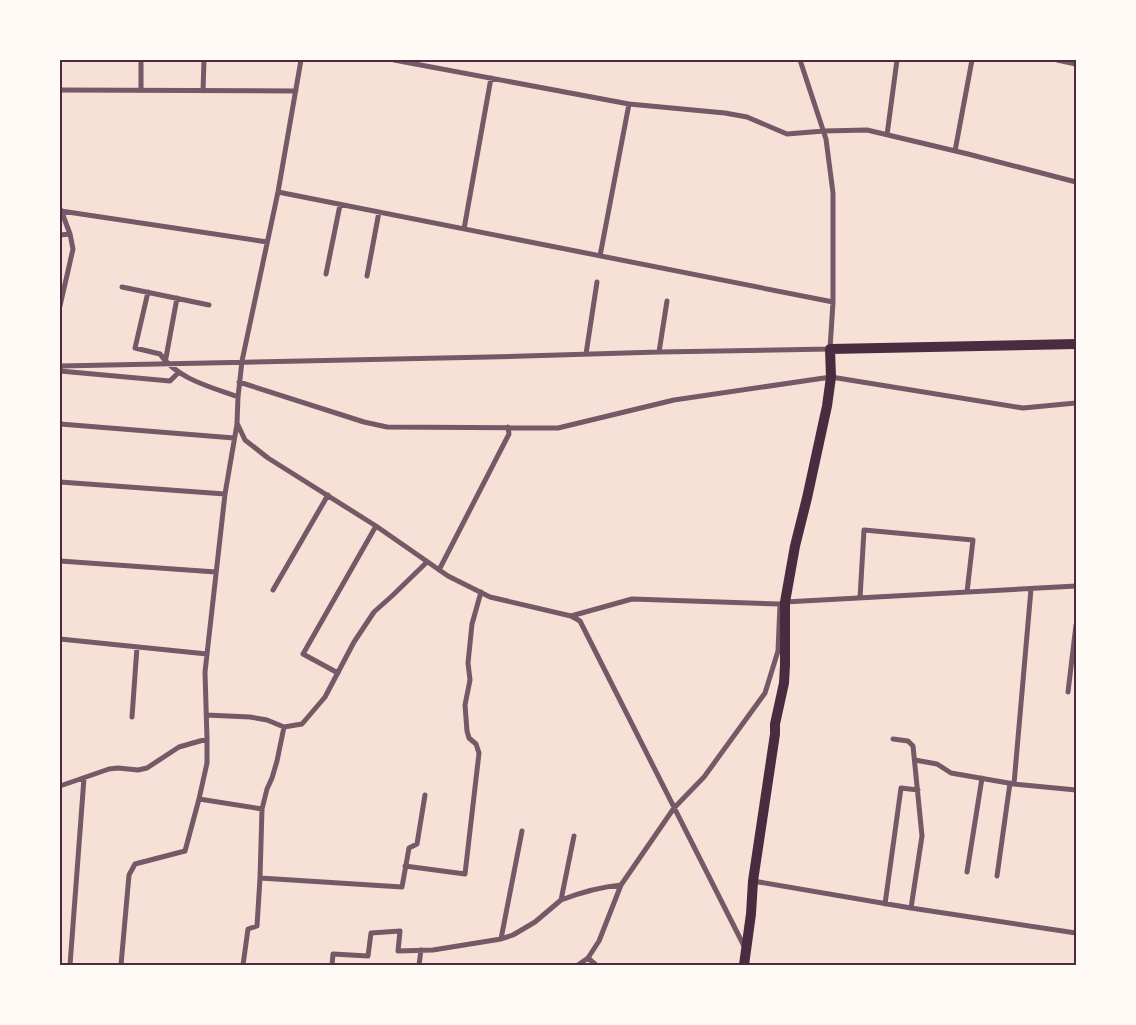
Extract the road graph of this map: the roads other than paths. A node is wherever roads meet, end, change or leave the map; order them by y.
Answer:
1 (141, 60) edge
2 (204, 60) edge
3 (301, 60) edge
4 (394, 60) edge
5 (800, 60) edge
6 (897, 60) edge
7 (972, 60) edge
8 (1057, 60) edge
9 (1076, 64) edge
10 (491, 78) junction
11 (60, 90) edge
12 (141, 90) junction
13 (203, 91) junction
14 (296, 91) junction
15 (629, 104) junction
16 (824, 131) junction
17 (887, 135) junction
18 (955, 151) junction
19 (1076, 182) edge
20 (278, 192) junction
21 (340, 205) junction
22 (61, 209) edge
23 (379, 212) junction
24 (464, 229) junction
25 (70, 234) junction
26 (60, 235) edge
27 (267, 242) junction
28 (600, 256) junction
29 (326, 274) dead end
30 (368, 276) dead end
31 (597, 282) dead end
32 (122, 287) dead end
33 (148, 292) junction
34 (177, 298) junction
35 (667, 301) dead end
36 (833, 302) junction
37 (208, 305) dead end
38 (60, 306) edge
39 (1076, 344) edge
40 (830, 349) junction
41 (659, 352) junction
42 (586, 354) junction
43 (242, 362) junction
44 (166, 363) junction
45 (60, 366) edge
46 (60, 371) edge
47 (178, 372) junction
48 (831, 378) junction
49 (240, 382) junction
50 (238, 396) junction
51 (1076, 403) edge
52 (237, 423) junction
53 (60, 424) edge
54 (508, 428) junction
55 (234, 438) junction
56 (60, 482) edge
57 (225, 494) junction
58 (328, 495) junction
59 (376, 526) junction
60 (60, 561) edge
61 (428, 562) junction
62 (439, 570) junction
63 (216, 572) junction
64 (1076, 586) edge
65 (1031, 589) junction
66 (273, 590) dead end
67 (481, 592) junction
68 (967, 592) junction
69 (860, 598) junction
70 (782, 603) junction
71 (571, 616) junction
72 (1076, 624) edge
73 (60, 639) edge
74 (137, 647) junction
75 (207, 654) junction
76 (338, 673) junction
77 (1068, 692) dead end
78 (206, 715) junction
79 (132, 717) dead end
80 (284, 727) junction
81 (207, 738) junction
82 (893, 740) dead end
83 (915, 760) junction
84 (84, 778) junction
85 (982, 778) junction
86 (1012, 784) junction
87 (60, 786) edge
88 (918, 790) junction
89 (1076, 790) edge
90 (425, 795) dead end
91 (199, 799) junction
92 (674, 808) junction
93 (262, 809) junction
94 (522, 831) dead end
95 (574, 836) dead end
96 (405, 866) junction
97 (967, 872) dead end
98 (997, 876) dead end
99 (260, 878) junction
100 (753, 881) junction
101 (620, 885) junction
102 (561, 900) junction
103 (885, 904) junction
104 (911, 908) junction
105 (1076, 932) edge
106 (501, 939) junction
107 (746, 949) junction
108 (421, 950) junction
109 (588, 958) junction
110 (70, 965) edge
111 (121, 965) edge
112 (243, 965) edge
113 (249, 965) edge
114 (332, 965) edge
115 (420, 965) edge
116 (578, 965) edge
117 (596, 965) edge
118 (744, 965) edge

1 - 12 street
2 - 13 street
3 - 14 street
4 - 10 street
5 - 16 street
6 - 17 street
7 - 18 street
8 - 9 street
10 - 15 street
10 - 24 street
11 - 12 street
12 - 13 street
13 - 14 street
14 - 20 street
15 - 16 street
15 - 28 street
16 - 17 street
16 - 36 street
17 - 18 street
18 - 19 street
20 - 21 street
20 - 27 street
21 - 23 street
21 - 29 street
22 - 25 street
22 - 27 street
23 - 24 street
23 - 30 street
24 - 28 street
25 - 26 street
25 - 38 street
27 - 43 street
28 - 36 street
31 - 42 street
32 - 33 street
33 - 34 street
33 - 44 street
34 - 37 street
34 - 44 street
35 - 41 street
36 - 40 street
39 - 40 main road
40 - 41 street
40 - 48 main road
41 - 42 street
42 - 43 street
43 - 44 street
43 - 49 street
44 - 45 street
44 - 47 street
46 - 47 street
47 - 50 street
48 - 51 street
48 - 54 street
48 - 70 main road
49 - 50 street
49 - 54 street
50 - 52 street
52 - 55 street
52 - 58 street
53 - 55 street
54 - 62 street
55 - 57 street
56 - 57 street
57 - 63 street
58 - 59 street
58 - 66 street
59 - 61 street
59 - 76 street
60 - 63 street
61 - 62 street
61 - 76 street
62 - 67 street
63 - 75 street
64 - 65 street
65 - 68 street
65 - 86 street
67 - 71 street
67 - 96 street
68 - 69 street
68 - 69 street
69 - 70 street
70 - 71 street
70 - 92 street
70 - 100 main road
71 - 92 street
72 - 77 street
73 - 74 street
74 - 75 street
74 - 79 street
75 - 78 street
76 - 80 street
78 - 80 street
78 - 81 street
80 - 93 street
81 - 84 street
81 - 91 street
82 - 83 street
83 - 85 street
83 - 88 street
84 - 87 street
84 - 110 street
85 - 86 street
85 - 97 street
86 - 89 street
86 - 98 street
88 - 103 street
88 - 104 street
90 - 96 street
91 - 93 street
91 - 111 street
92 - 101 street
92 - 107 street
93 - 99 street
94 - 106 street
95 - 102 street
96 - 99 street
99 - 112 street
100 - 103 street
100 - 107 main road
101 - 102 street
101 - 109 street
102 - 106 street
103 - 104 street
104 - 105 street
106 - 108 street
107 - 118 main road
108 - 114 street
108 - 115 street
109 - 116 street
109 - 117 street
112 - 113 street

